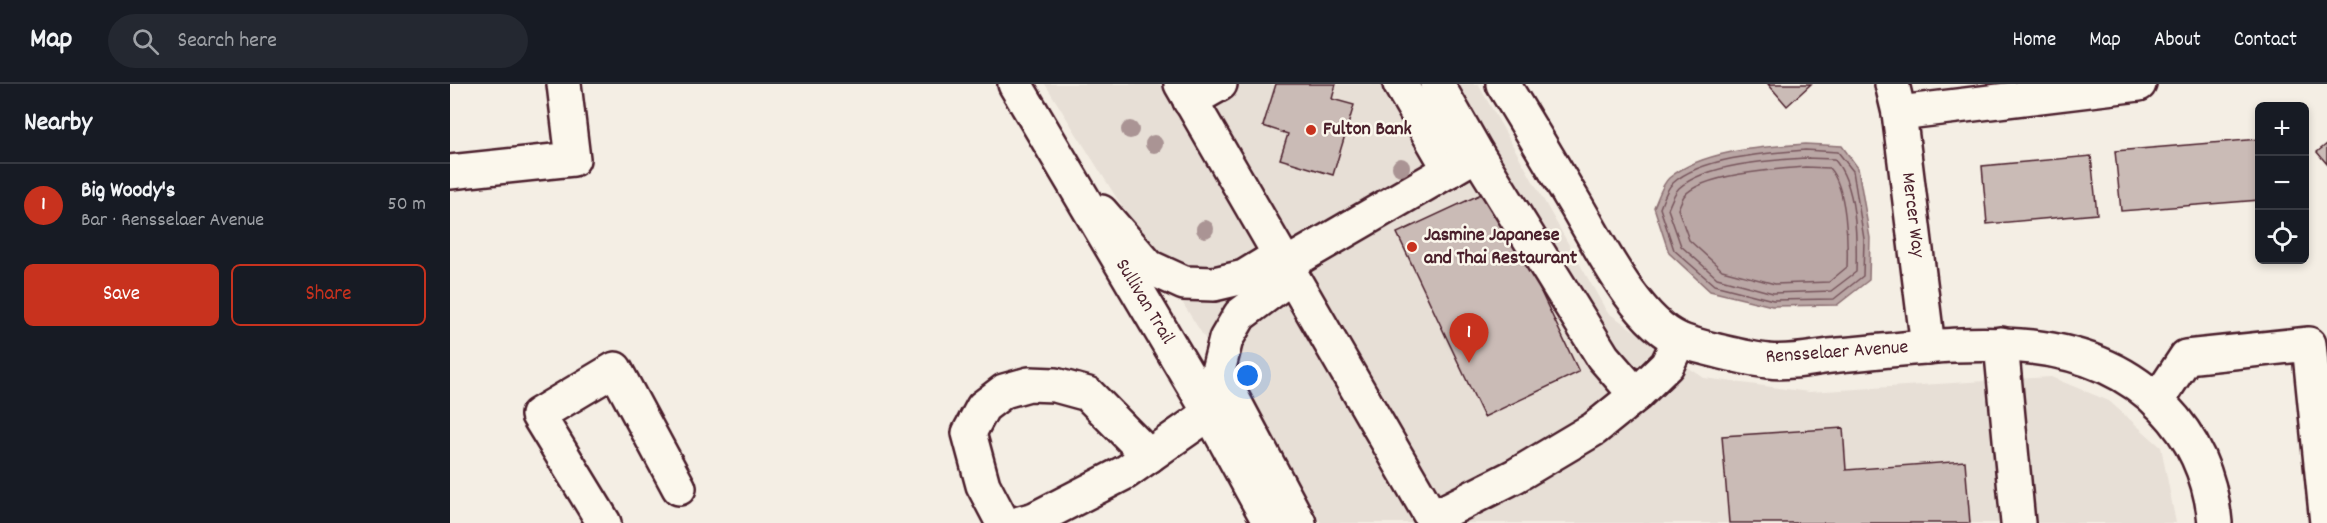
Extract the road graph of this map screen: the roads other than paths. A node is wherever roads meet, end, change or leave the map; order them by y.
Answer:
1 (564, 84) edge
2 (1015, 84) edge
3 (1220, 84) edge
4 (1400, 84) edge
5 (1437, 84) edge
6 (1503, 84) edge
7 (2139, 84) edge
8 (1186, 92) edge
9 (1896, 98) edge
10 (1463, 162) junction
11 (450, 172) edge
12 (1071, 180) junction
13 (1286, 266) junction
14 (1679, 340) junction
15 (2001, 344) junction
16 (1928, 347) junction
17 (1636, 395) junction
18 (2157, 400) junction
19 (1210, 413) junction
20 (1149, 456) junction
21 (679, 488) dead end
22 (604, 523) edge
23 (1003, 523) edge
24 (1020, 523) edge
25 (1270, 523) edge
26 (1299, 523) edge
27 (2018, 523) edge
28 (2215, 523) edge
29 (2327, 523) edge

1 - 11 street
2 - 12 street, Sullivan Trail
3 - 8 street
4 - 10 street
5 - 10 street
6 - 14 street, Rensselaer Avenue
7 - 9 street
8 - 13 street
9 - 16 street, Mercer Way
10 - 13 street
10 - 17 street
12 - 13 street
12 - 19 street, Sullivan Trail
13 - 17 street
13 - 26 street
14 - 16 street, Rensselaer Avenue
14 - 17 street
15 - 16 street, Rensselaer Avenue
15 - 18 street, Rensselaer Avenue
15 - 27 street
18 - 28 street, Rensselaer Avenue
18 - 29 street
19 - 20 street
19 - 25 street, Sullivan Trail
20 - 23 street
20 - 24 street
21 - 22 street

